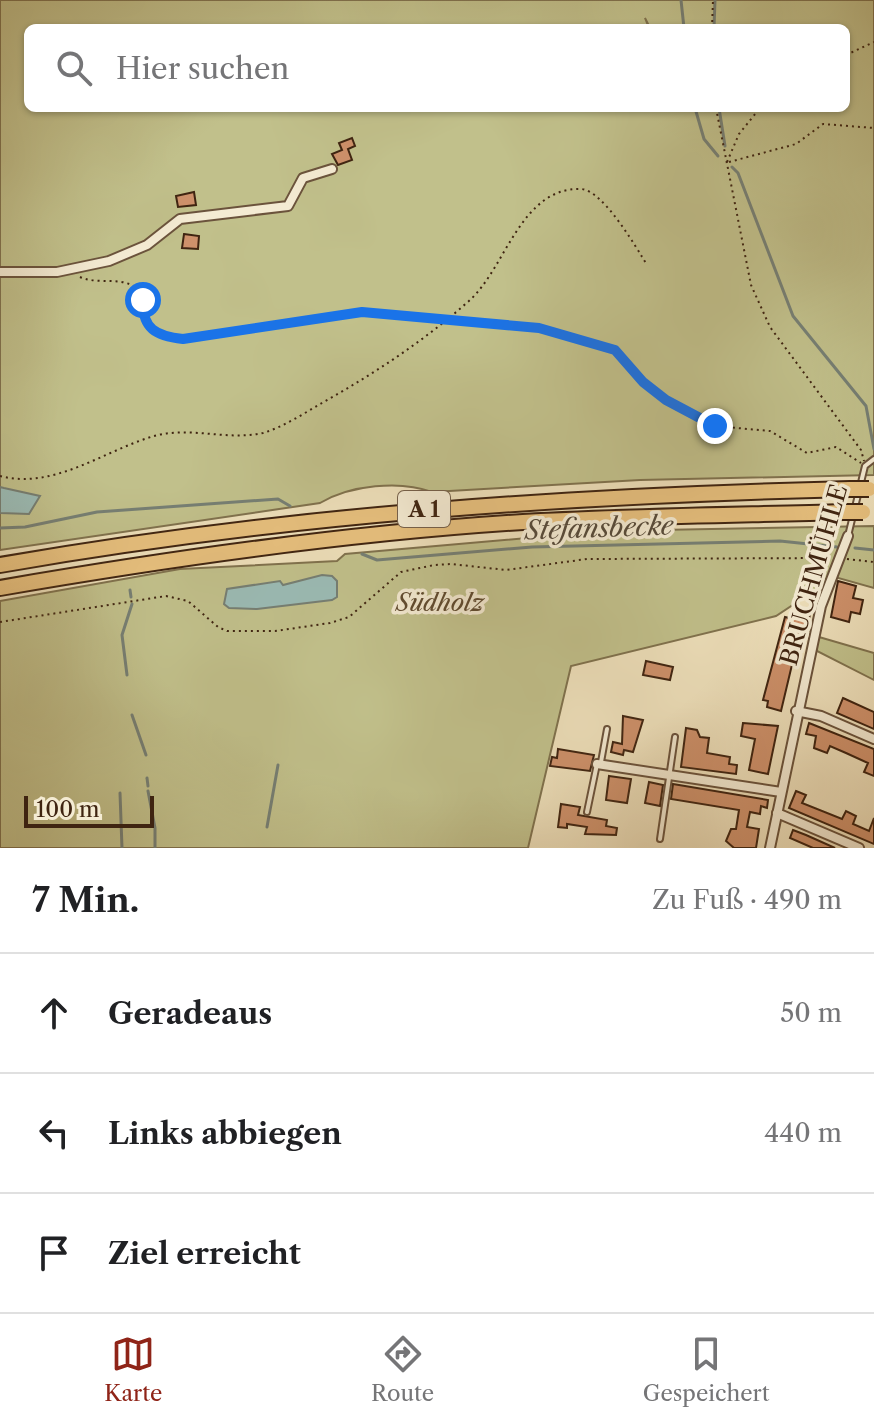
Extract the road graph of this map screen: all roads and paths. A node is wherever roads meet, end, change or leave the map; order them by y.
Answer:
1 (713, 0) edge
2 (712, 24) edge
3 (874, 42) edge
4 (850, 53) edge
5 (717, 112) edge
6 (757, 112) edge
7 (874, 128) edge
8 (727, 163) junction
9 (332, 169) dead end
10 (647, 265) dead end
11 (68, 270) junction
12 (0, 272) edge
13 (441, 321) junction
14 (874, 459) edge
15 (865, 466) junction
16 (0, 476) edge
17 (871, 489) edge
18 (868, 512) edge
19 (848, 536) joint
20 (840, 559) junction
21 (874, 562) edge
22 (0, 565) edge
23 (0, 588) edge
24 (0, 622) edge
25 (796, 711) junction
26 (607, 729) dead end
27 (675, 737) dead end
28 (874, 739) edge
29 (599, 764) junction
30 (670, 775) junction
31 (781, 792) junction
32 (587, 812) dead end
33 (777, 813) junction
34 (660, 839) dead end
35 (770, 848) edge
36 (859, 848) edge

1 - 2 path
3 - 4 path
5 - 8 path, BRUCHMÜHLE
6 - 8 path
7 - 8 path
8 - 15 path, BRUCHMÜHLE
9 - 11 street
10 - 13 path
11 - 12 street
11 - 13 path
13 - 15 path
13 - 16 path
14 - 15 lane
15 - 19 lane, BRUCHMÜHLE
17 - 22 highway, A 1, bridge
18 - 23 highway, A 1, bridge
19 - 20 street, BRUCHMÜHLE
20 - 21 path
20 - 24 path
20 - 25 street, BRUCHMÜHLE
25 - 28 street
25 - 31 street, BRUCHMÜHLE
26 - 29 lane
27 - 30 lane
29 - 30 street
29 - 32 lane
30 - 31 street
30 - 34 lane
31 - 33 street, BRUCHMÜHLE
33 - 35 street, BRUCHMÜHLE
33 - 36 street

